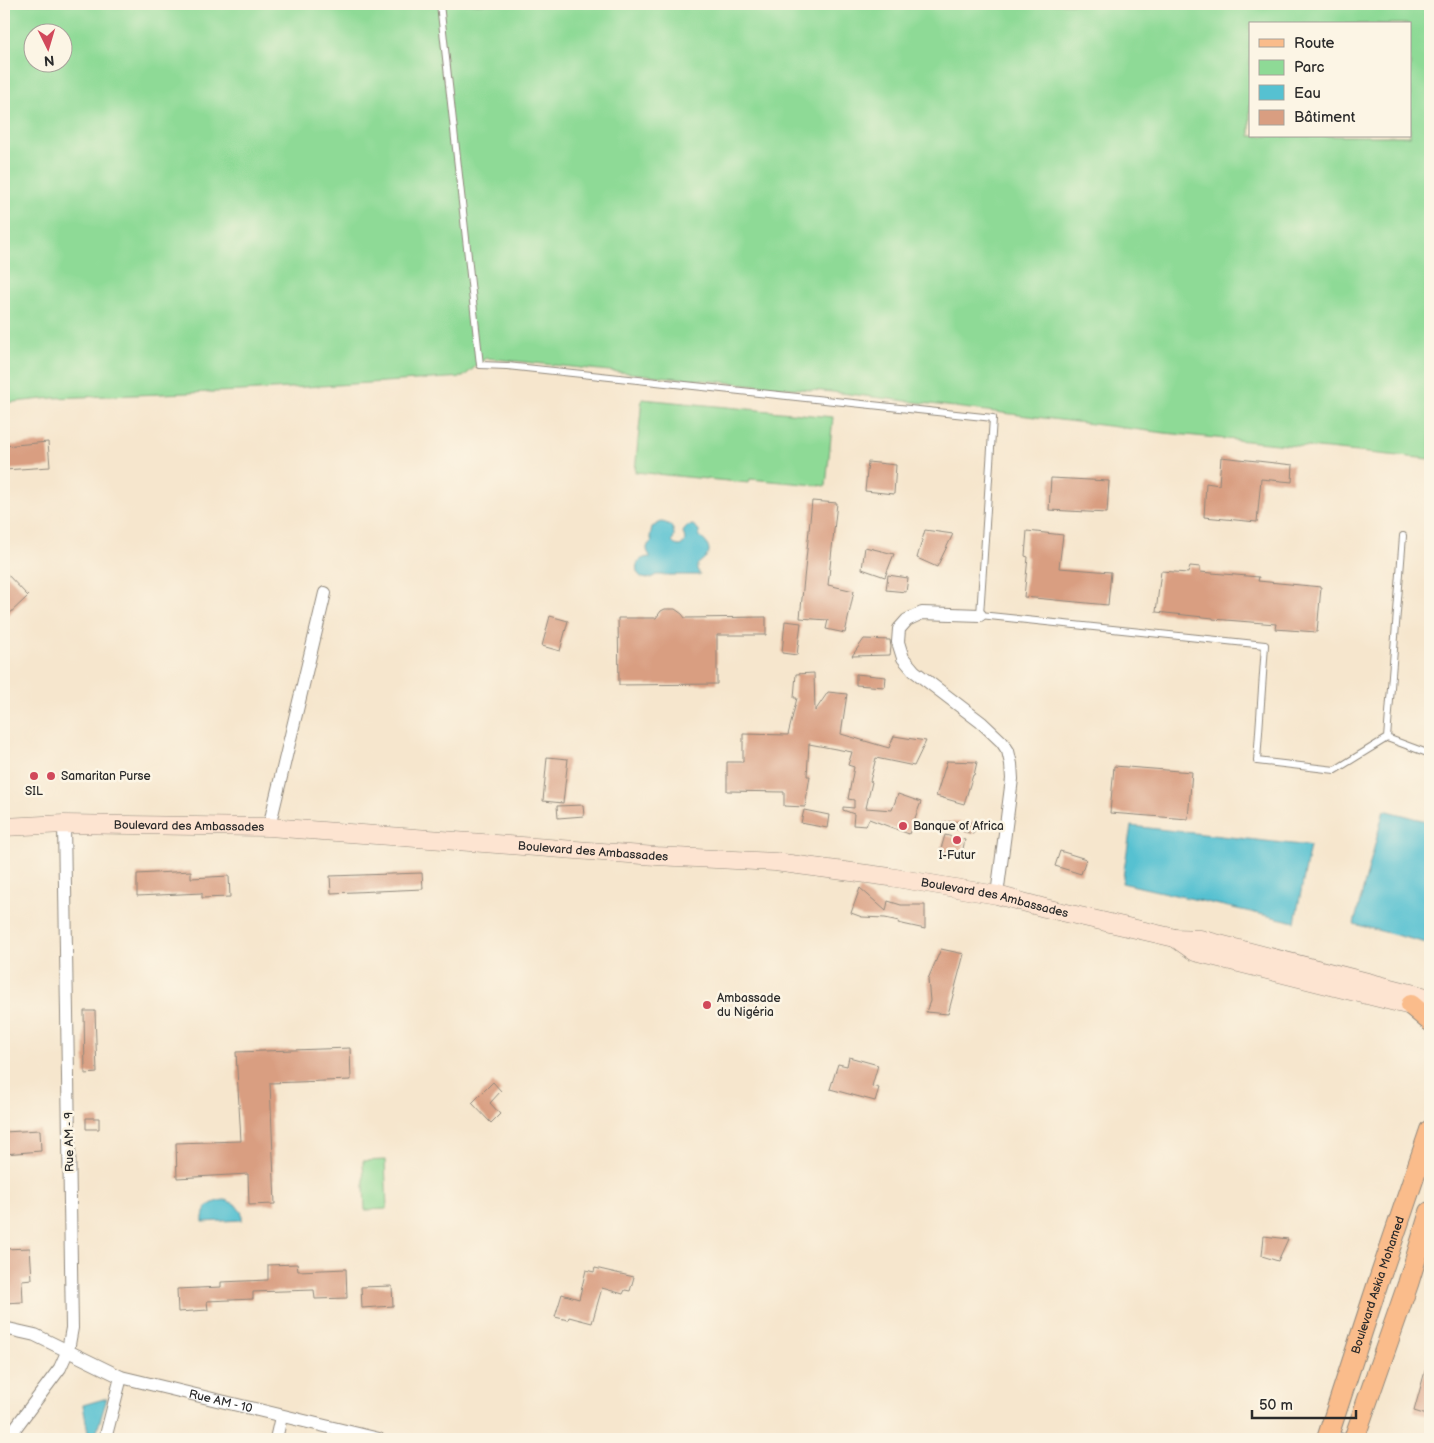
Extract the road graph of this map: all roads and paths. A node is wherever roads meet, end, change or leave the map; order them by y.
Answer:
1 (440, 4) edge
2 (1403, 536) dead end
3 (325, 593) dead end
4 (980, 615) junction
5 (1387, 738) junction
6 (1430, 754) edge
7 (64, 824) junction
8 (4, 827) edge
9 (269, 827) junction
10 (997, 895) junction
11 (1175, 938) junction
12 (1430, 998) edge
13 (1411, 1006) junction
14 (1430, 1012) edge
15 (1430, 1021) edge
16 (1430, 1130) edge
17 (1430, 1212) edge
18 (4, 1328) edge
19 (68, 1350) junction
20 (121, 1377) junction
21 (281, 1417) junction
22 (1328, 1436) edge
23 (7, 1439) edge
24 (105, 1439) edge
25 (276, 1439) edge
26 (379, 1439) edge
27 (1349, 1439) edge
28 (1354, 1439) edge

1 - 4 lane
2 - 5 lane
3 - 9 street
4 - 5 lane
4 - 10 street
5 - 6 lane
7 - 8 main road, Boulevard des Ambassades
7 - 9 main road, Boulevard des Ambassades
7 - 19 street, Rue AM - 9
9 - 10 main road, Boulevard des Ambassades
10 - 11 main road, Boulevard des Ambassades
11 - 12 main road, Boulevard des Ambassades
11 - 13 main road, Boulevard des Ambassades
13 - 14 main road, Boulevard des Ambassades
13 - 15 main road
16 - 22 main road, Boulevard Askia Mohamed
17 - 28 main road
18 - 19 street, Rue AM - 10
19 - 20 street, Rue AM - 10
19 - 23 street, Rue AM - 9
20 - 21 street, Rue AM - 10
20 - 24 street
21 - 25 street
21 - 26 street, Rue AM - 10
22 - 27 lane

